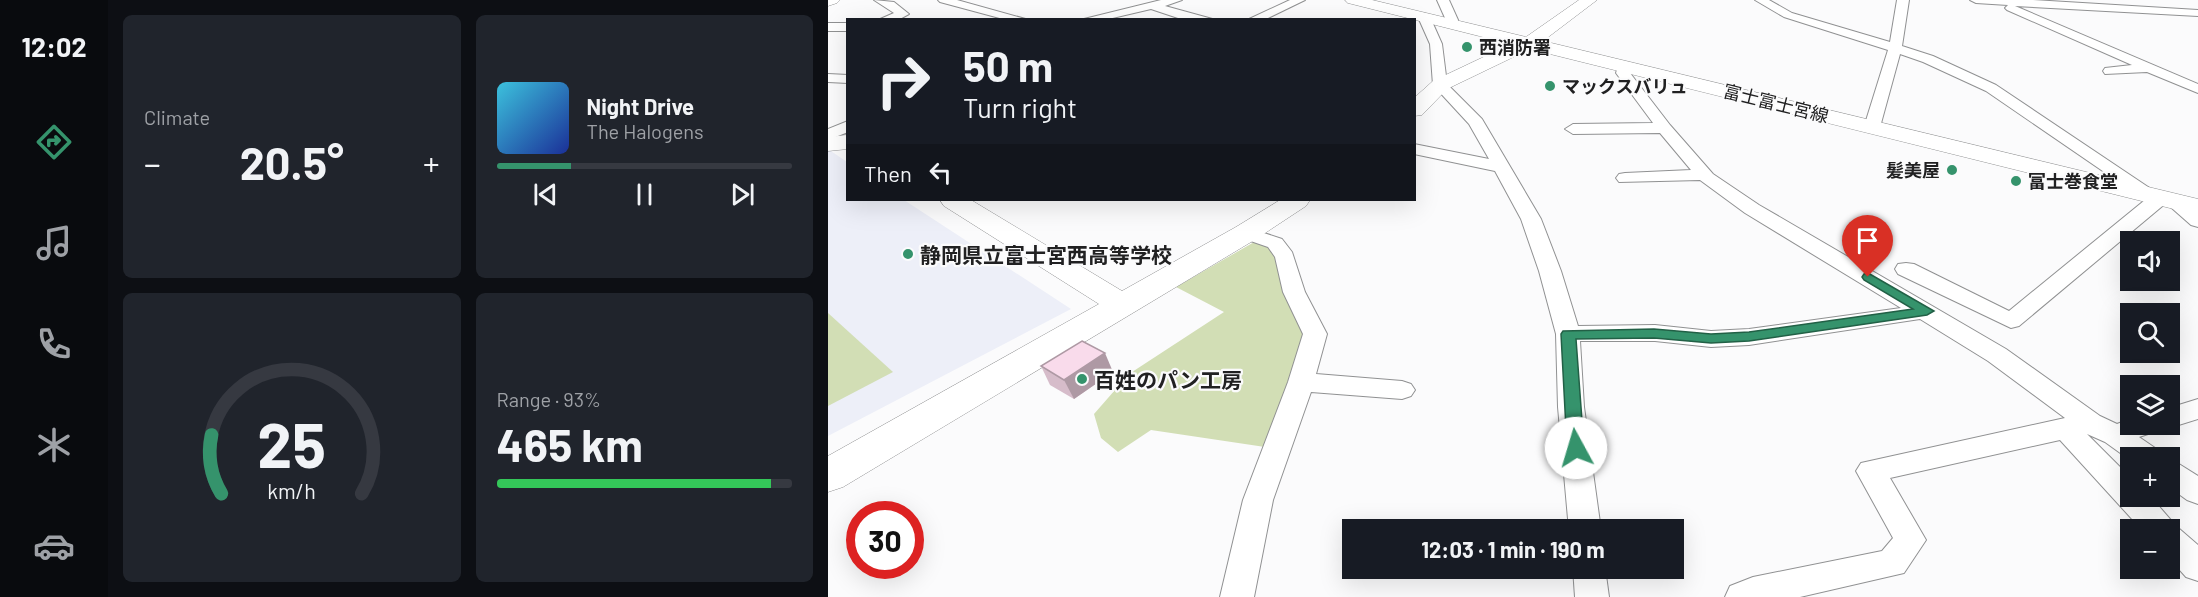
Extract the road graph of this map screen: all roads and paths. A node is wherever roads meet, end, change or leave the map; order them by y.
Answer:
1 (880, 0) edge
2 (944, 0) edge
3 (1176, 0) edge
4 (1299, 0) edge
5 (1353, 0) edge
6 (1443, 0) edge
7 (1589, 0) edge
8 (1761, 0) edge
9 (1903, 0) edge
10 (1976, 0) edge
11 (1996, 1) edge
12 (1154, 6) junction
13 (2198, 13) edge
14 (1181, 15) junction
15 (1424, 17) junction
16 (890, 18) edge
17 (1015, 18) edge
18 (1096, 18) edge
19 (1169, 18) edge
20 (1198, 18) edge
21 (1258, 18) edge
22 (1453, 24) junction
23 (828, 27) edge
24 (846, 27) edge
25 (1530, 42) junction
26 (1894, 48) junction
27 (1624, 66) junction
28 (2150, 68) junction
29 (2110, 71) dead end
30 (828, 78) edge
31 (846, 79) edge
32 (1440, 85) junction
33 (2198, 89) edge
34 (1417, 104) edge
35 (846, 127) edge
36 (1872, 127) junction
37 (1664, 128) junction
38 (1573, 129) dead end
39 (846, 135) edge
40 (828, 136) edge
41 (846, 142) edge
42 (828, 144) edge
43 (1416, 149) edge
44 (1501, 167) junction
45 (1704, 175) junction
46 (1625, 178) dead end
47 (2162, 198) junction
48 (955, 201) edge
49 (1295, 201) edge
50 (2198, 207) edge
51 (2198, 221) edge
52 (1246, 233) junction
53 (1906, 269) dead end
54 (1122, 305) junction
55 (1981, 306) junction
56 (1927, 311) junction
57 (1960, 321) dead end
58 (1568, 334) junction
59 (1301, 382) junction
60 (1402, 390) dead end
61 (2198, 409) edge
62 (2180, 415) edge
63 (2120, 426) edge
64 (2090, 429) junction
65 (2126, 447) edge
66 (828, 476) edge
67 (2120, 479) edge
68 (2180, 480) edge
69 (2198, 492) edge
70 (2140, 507) edge
71 (1584, 519) edge
72 (2152, 519) edge
73 (2180, 548) edge
74 (2198, 567) edge
75 (1590, 579) edge
76 (1237, 597) edge
77 (1592, 597) edge
78 (1742, 597) edge

1 - 16 street
2 - 17 street
3 - 12 street
4 - 21 street
5 - 15 street, 富士富士宮線
6 - 22 street
7 - 25 street
8 - 26 street
9 - 26 street
10 - 11 street
11 - 13 street
11 - 28 street
12 - 14 street
12 - 18 street
14 - 19 street
14 - 20 street
15 - 22 street, 富士富士宮線
15 - 32 street
22 - 25 street, 富士富士宮線
23 - 24 street
25 - 27 street, 富士富士宮線
25 - 32 street
26 - 36 street
26 - 47 street
27 - 36 street, 富士富士宮線
27 - 37 street
28 - 29 street
28 - 33 street
30 - 31 street
32 - 34 street
32 - 44 street
35 - 40 street
36 - 47 street, 富士富士宮線
37 - 38 street
37 - 45 street
39 - 40 street
41 - 42 street
43 - 44 street
44 - 58 street
45 - 46 street
45 - 56 street
47 - 50 street, 富士富士宮線
47 - 51 street
47 - 55 street
48 - 54 street
49 - 52 street
52 - 54 street
52 - 59 street
53 - 55 street
54 - 66 street
55 - 57 street
56 - 58 street
56 - 64 street
58 - 71 street
59 - 60 street
59 - 76 street
61 - 62 street
63 - 64 street
64 - 65 street
64 - 67 street
64 - 78 street
68 - 69 street
70 - 72 street
73 - 74 street
75 - 77 street

